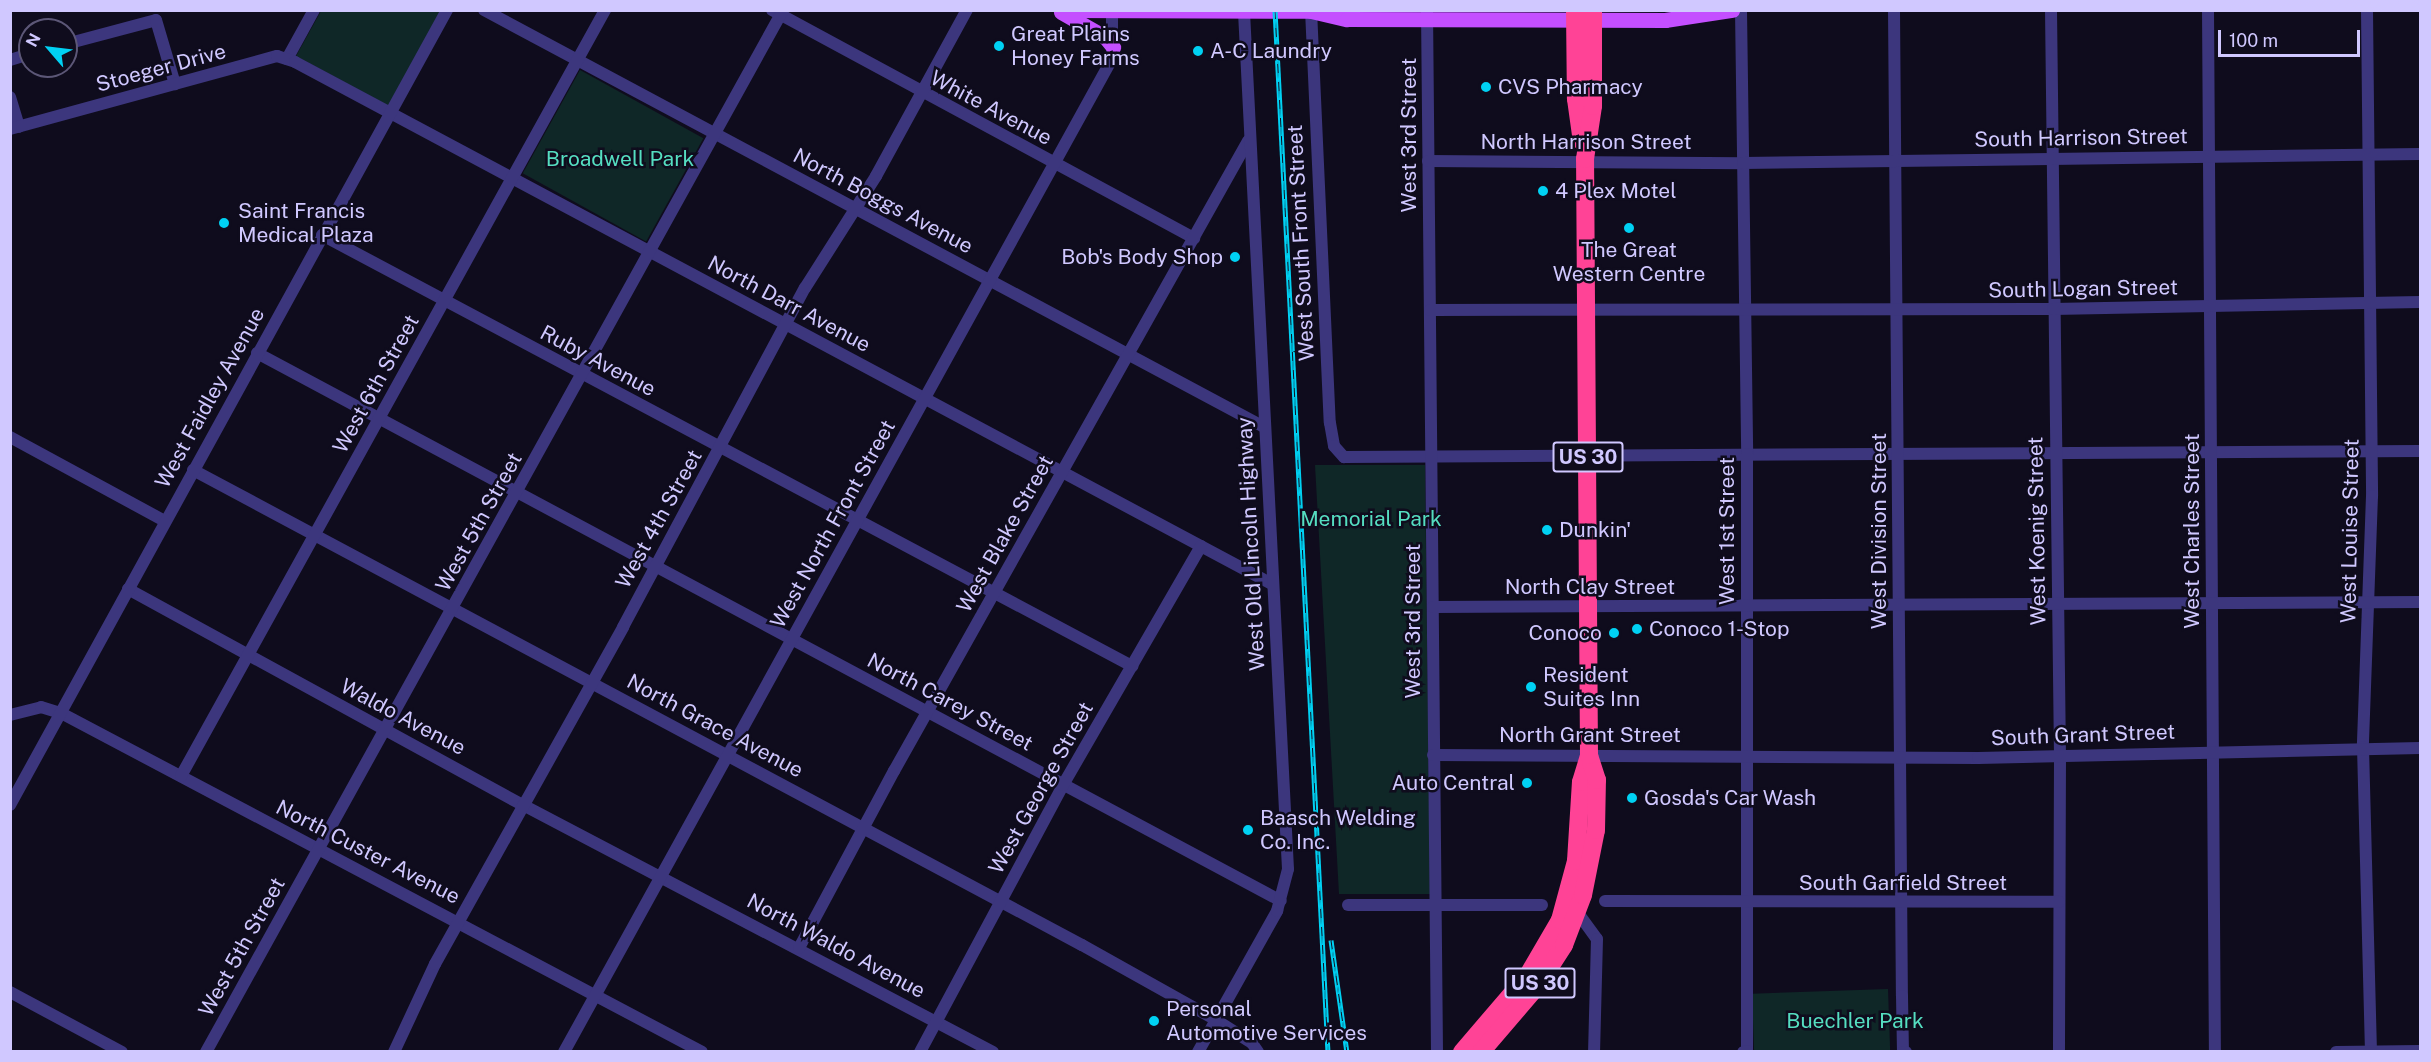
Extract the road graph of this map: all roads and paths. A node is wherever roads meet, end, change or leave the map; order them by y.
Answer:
1 (314, 10) edge
2 (447, 10) edge
3 (484, 10) edge
4 (605, 10) edge
5 (967, 10) edge
6 (1058, 10) edge
7 (1064, 10) edge
8 (1732, 10) edge
9 (1741, 10) edge
10 (1894, 10) edge
11 (2051, 10) edge
12 (2208, 10) edge
13 (2367, 10) edge
14 (1112, 11) edge
15 (1244, 11) edge
16 (1311, 11) edge
17 (778, 12) edge
18 (1427, 15) edge
19 (1584, 15) edge
20 (78, 41) edge
21 (1113, 47) junction
22 (287, 59) junction
23 (577, 60) junction
24 (175, 84) junction
25 (922, 93) junction
26 (10, 97) edge
27 (391, 111) junction
28 (15, 128) edge
29 (715, 133) junction
30 (1248, 140) junction
31 (2421, 154) edge
32 (2209, 155) junction
33 (2371, 155) junction
34 (2052, 158) junction
35 (1586, 159) junction
36 (1428, 161) junction
37 (1896, 162) junction
38 (1743, 163) junction
39 (1055, 164) junction
40 (513, 177) junction
41 (856, 208) junction
42 (322, 236) junction
43 (1194, 238) junction
44 (650, 251) junction
45 (990, 281) junction
46 (444, 301) junction
47 (2372, 302) junction
48 (2421, 302) edge
49 (2210, 307) junction
50 (1587, 309) junction
51 (2053, 309) junction
52 (1430, 310) junction
53 (1745, 310) junction
54 (1897, 310) junction
55 (786, 324) junction
56 (257, 353) junction
57 (1128, 355) junction
58 (582, 375) junction
59 (924, 400) junction
60 (379, 419) junction
61 (1264, 427) junction
62 (10, 437) edge
63 (720, 448) junction
64 (2372, 450) junction
65 (2421, 451) edge
66 (2211, 452) junction
67 (2055, 453) junction
68 (1747, 454) junction
69 (1588, 456) junction
70 (1898, 457) junction
71 (1431, 458) junction
72 (193, 470) junction
73 (1062, 472) junction
74 (517, 493) junction
75 (165, 520) junction
76 (856, 521) junction
77 (314, 536) junction
78 (1201, 546) junction
79 (656, 566) junction
80 (1272, 584) junction
81 (128, 588) junction
82 (993, 594) junction
83 (2421, 602) edge
84 (2057, 603) junction
85 (2211, 603) junction
86 (2368, 603) junction
87 (1899, 604) junction
88 (1590, 606) junction
89 (1433, 607) junction
90 (1746, 607) junction
91 (453, 609) junction
92 (791, 639) junction
93 (248, 656) junction
94 (1132, 666) junction
95 (592, 682) junction
96 (927, 712) junction
97 (60, 713) junction
98 (10, 715) edge
99 (385, 730) junction
100 (2363, 747) junction
101 (2421, 748) edge
102 (2212, 751) junction
103 (727, 755) junction
104 (1433, 755) junction
105 (1589, 755) junction
106 (1746, 755) junction
107 (2060, 757) junction
108 (1900, 759) junction
109 (181, 776) junction
110 (1063, 785) junction
111 (10, 805) edge
112 (523, 805) junction
113 (864, 829) junction
114 (319, 849) junction
115 (661, 876) junction
116 (1001, 901) junction
117 (1281, 901) junction
118 (1605, 901) dead end
119 (1902, 902) junction
120 (2059, 902) junction
121 (1746, 903) junction
122 (1348, 905) dead end
123 (1433, 905) junction
124 (1542, 905) dead end
125 (1571, 909) junction
126 (459, 921) junction
127 (800, 948) junction
128 (10, 992) edge
129 (595, 995) junction
130 (1216, 1020) junction
131 (937, 1021) junction
132 (1484, 1048) edge
133 (2371, 1051) edge
134 (2421, 1051) edge
135 (122, 1052) edge
136 (206, 1052) edge
137 (394, 1052) edge
138 (564, 1052) edge
139 (702, 1052) edge
140 (920, 1052) edge
141 (993, 1052) edge
142 (1198, 1052) edge
143 (1258, 1052) edge
144 (1437, 1052) edge
145 (1462, 1052) edge
146 (1594, 1052) edge
147 (1745, 1052) edge
148 (1904, 1052) edge
149 (2059, 1052) edge
150 (2215, 1052) edge
151 (2337, 1052) edge

1 - 22 street
2 - 27 street, West Faidley Avenue
3 - 23 street, North Boggs Avenue
4 - 23 street, West 6th Street
5 - 25 street, West 4th Street
6 - 21 main road
7 - 14 main road
8 - 19 main road
9 - 38 street, West 1st Street
10 - 37 street, West Division Street
11 - 34 street, West Koenig Street
12 - 32 street, West Charles Street
13 - 33 street, West Louise Street
14 - 15 main road
14 - 21 street, West North Front Street
15 - 16 main road
15 - 30 street, West Old Lincoln Highway
16 - 18 main road
16 - 71 street, West South Front Street
17 - 25 street, White Avenue
17 - 29 street, West 5th Street
18 - 19 main road
18 - 36 street, West 3rd Street
19 - 35 highway, US 30
20 - 24 street
21 - 39 street, West North Front Street
22 - 24 street, Stoeger Drive
22 - 27 street, North Darr Avenue
23 - 29 street, North Boggs Avenue
23 - 40 street, West 6th Street
24 - 28 street, Stoeger Drive
25 - 39 street, White Avenue
25 - 41 street, West 4th Street
26 - 28 street
27 - 40 street, North Darr Avenue
27 - 42 street, West Faidley Avenue
29 - 41 street, North Boggs Avenue
29 - 44 street, West 5th Street
30 - 43 street, West Blake Street
30 - 61 street, West Old Lincoln Highway
31 - 33 street, South Harrison Street
32 - 33 street, South Harrison Street
32 - 34 street, South Harrison Street
32 - 49 street, West Charles Street
33 - 47 street, West Louise Street
34 - 37 street, South Harrison Street
34 - 51 street, West Koenig Street
35 - 36 street, North Harrison Street
35 - 38 street, North Harrison Street
35 - 50 highway, US 30
36 - 52 street, West 3rd Street
37 - 38 street, South Harrison Street
37 - 54 street, West Division Street
38 - 53 street, West 1st Street
39 - 43 street, White Avenue
39 - 45 street, West North Front Street
40 - 44 street, North Darr Avenue
40 - 46 street, West 6th Street
41 - 45 street, North Boggs Avenue
41 - 55 street, West 4th Street
42 - 46 street, Ruby Avenue
42 - 56 street, West Faidley Avenue
43 - 57 street, West Blake Street
44 - 55 street, North Darr Avenue
44 - 58 street, West 5th Street
45 - 57 street, North Boggs Avenue
45 - 59 street, West North Front Street
46 - 58 street, Ruby Avenue
46 - 60 street, West 6th Street
47 - 48 street, South Logan Street
47 - 49 street, South Logan Street
47 - 64 street, West Louise Street
49 - 51 street, South Logan Street
49 - 66 street, West Charles Street
50 - 52 street, South Logan Street
50 - 53 street, South Logan Street
50 - 69 highway, US 30
51 - 54 street, South Logan Street
51 - 67 street, West Koenig Street
52 - 71 street, West 3rd Street
53 - 54 street, South Logan Street
53 - 68 street, West 1st Street
54 - 70 street, West Division Street
55 - 59 street, North Darr Avenue
55 - 63 street, West 4th Street
56 - 60 street, North Carey Street
56 - 72 street, West Faidley Avenue
57 - 61 street, North Boggs Avenue
57 - 73 street, West Blake Street
58 - 63 street, Ruby Avenue
58 - 74 street, West 5th Street
59 - 73 street, North Darr Avenue
59 - 76 street, West North Front Street
60 - 74 street, North Carey Street
60 - 77 street, West 6th Street
61 - 80 street, West Old Lincoln Highway
62 - 75 street
63 - 76 street, Ruby Avenue
63 - 79 street, West 4th Street
64 - 65 street
64 - 66 street
64 - 86 street, West Louise Street
66 - 67 street
66 - 85 street, West Charles Street
67 - 70 street
67 - 84 street, West Koenig Street
68 - 69 street
68 - 70 street
68 - 90 street, West 1st Street
69 - 71 street
69 - 88 highway, US 30
70 - 87 street, West Division Street
71 - 89 street, West 3rd Street
72 - 75 street, West Faidley Avenue
72 - 77 street, North Grace Avenue
73 - 78 street, North Darr Avenue
73 - 82 street, West Blake Street
74 - 79 street, North Carey Street
74 - 91 street, West 5th Street
75 - 81 street, West Faidley Avenue
76 - 82 street, Ruby Avenue
76 - 92 street, West North Front Street
77 - 91 street, North Grace Avenue
77 - 93 street, West 6th Street
78 - 80 street, North Darr Avenue
78 - 94 street, West George Street
79 - 92 street, North Carey Street
79 - 95 street, West 4th Street
80 - 117 street, West Old Lincoln Highway
81 - 93 street, Waldo Avenue
81 - 97 street, West Faidley Avenue
82 - 94 street, Ruby Avenue
82 - 96 street, West Blake Street
83 - 86 street, North Clay Street
84 - 85 street, North Clay Street
84 - 87 street, North Clay Street
84 - 107 street, West Koenig Street
85 - 86 street, North Clay Street
85 - 102 street, West Charles Street
86 - 100 street, West Louise Street
87 - 90 street, North Clay Street
87 - 108 street, West Division Street
88 - 89 street, North Clay Street
88 - 90 street, North Clay Street
88 - 105 highway, US 30
89 - 104 street, West 3rd Street
90 - 106 street, West 1st Street
91 - 95 street, North Grace Avenue
91 - 99 street, West 5th Street
92 - 96 street, North Carey Street
92 - 103 street, West North Front Street
93 - 99 street, Waldo Avenue
93 - 109 street, West 6th Street
94 - 110 street, West George Street
95 - 103 street, North Grace Avenue
95 - 112 street, West 4th Street
96 - 110 street, North Carey Street
96 - 113 street, West Blake Street
97 - 98 street, North Custer Avenue
97 - 109 street, North Custer Avenue
97 - 111 street, West Faidley Avenue
99 - 112 street, Waldo Avenue
99 - 114 street, West 5th Street
100 - 101 street, South Grant Street
100 - 102 street, South Grant Street
100 - 133 street, West Louise Street
102 - 107 street, South Grant Street
102 - 150 street, West Charles Street
103 - 113 street, North Grace Avenue
103 - 115 street, West North Front Street
104 - 105 street, North Grant Street
104 - 123 street, West 3rd Street
105 - 106 street, North Grant Street
105 - 125 highway, US 30
106 - 108 street, South Grant Street
106 - 121 street, West 1st Street
107 - 108 street, South Grant Street
107 - 120 street, West Koenig Street
108 - 119 street, West Division Street
109 - 114 street, North Custer Avenue
110 - 116 street, West George Street
110 - 117 street, North Carey Street
112 - 115 street, Waldo Avenue
112 - 126 street, West 4th Street
113 - 116 street, North Grace Avenue
113 - 127 street, West Blake Street
114 - 126 street, North Custer Avenue
114 - 136 street, West 5th Street
115 - 127 street, North Waldo Avenue
115 - 129 street, West North Front Street
116 - 130 street, North Grace Avenue
116 - 131 street, West George Street
117 - 130 street, West Old Lincoln Highway
118 - 121 street, South Garfield Street
119 - 120 street, South Garfield Street
119 - 121 street, South Garfield Street
119 - 148 street, West Division Street
120 - 149 street, West Koenig Street
121 - 147 street, West 1st Street
122 - 123 street
123 - 124 street
123 - 144 street, West 3rd Street
125 - 132 highway, US 30
125 - 145 highway, US 30
125 - 146 street
126 - 129 street, North Custer Avenue
126 - 137 street, West 4th Street
127 - 131 street, North Waldo Avenue
128 - 135 street
129 - 138 street, West North Front Street
129 - 139 street, North Custer Avenue
130 - 142 street, West Old Lincoln Highway
130 - 143 street, North Grace Avenue
131 - 140 street, West George Street
131 - 141 street, North Waldo Avenue
133 - 134 street
133 - 151 street

